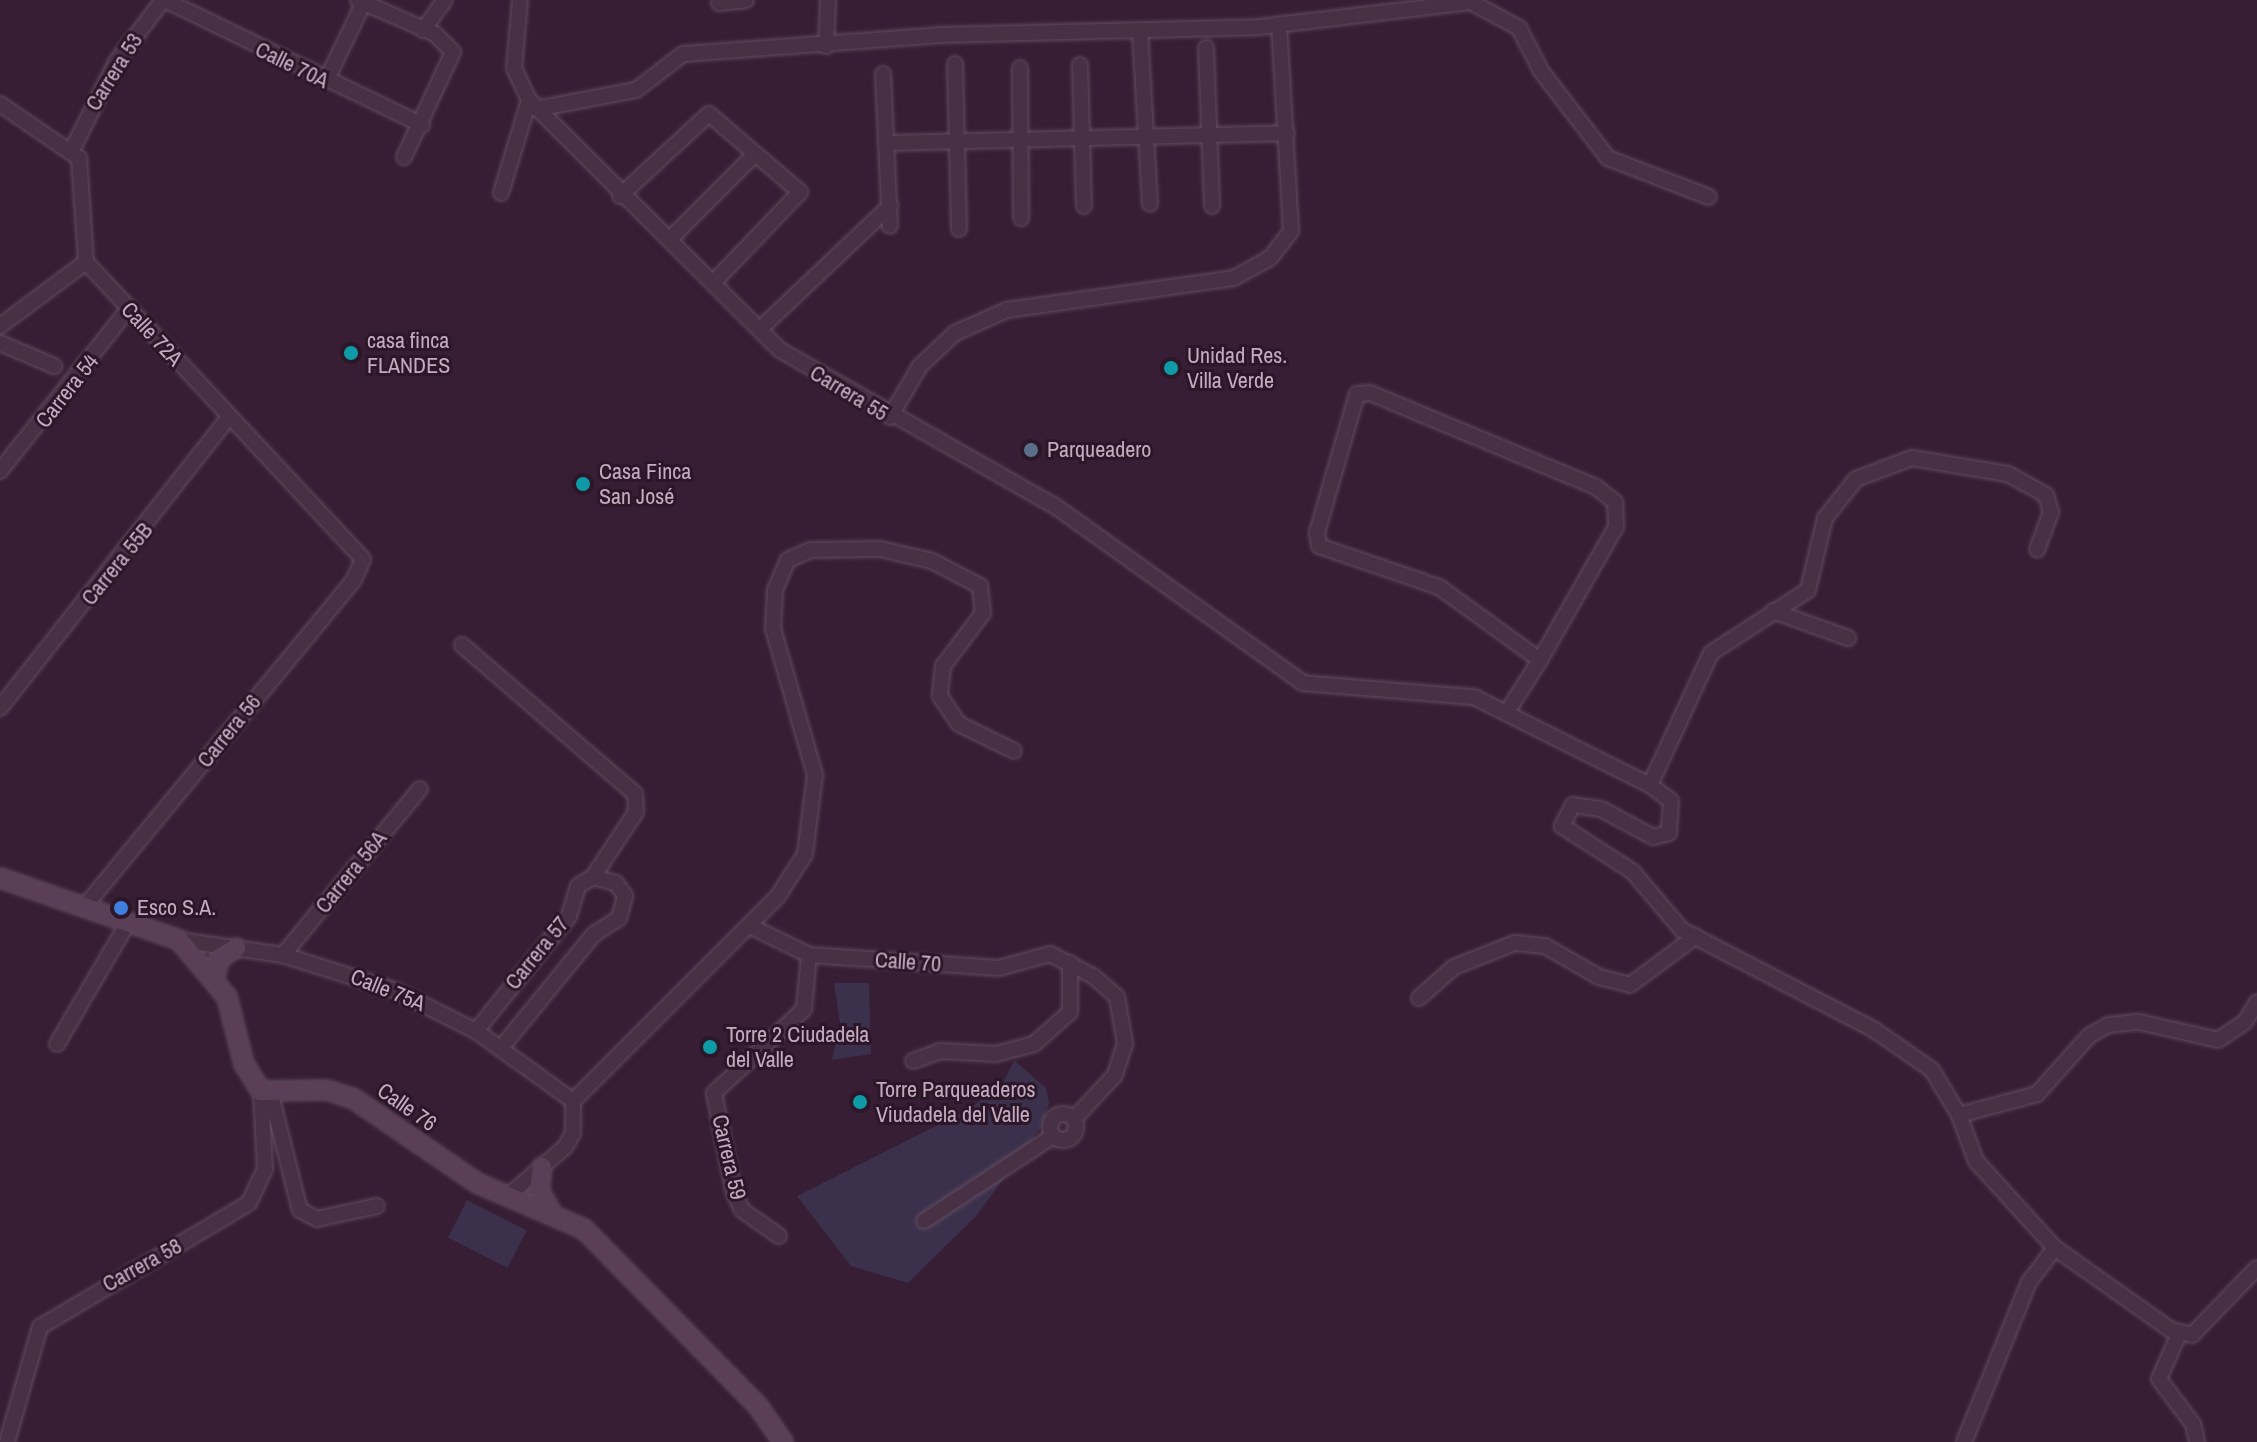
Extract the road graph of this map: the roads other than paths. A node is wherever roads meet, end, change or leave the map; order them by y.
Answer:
1 (164, 0) edge
2 (445, 0) edge
3 (520, 0) edge
4 (746, 0) edge
5 (828, 0) edge
6 (362, 1) edge
7 (719, 3) dead end
8 (1279, 24) junction
9 (423, 30) junction
10 (1140, 31) junction
11 (826, 46) junction
12 (1206, 48) dead end
13 (955, 64) dead end
14 (1080, 65) dead end
15 (1020, 68) dead end
16 (883, 74) dead end
17 (326, 81) junction
18 (0, 104) edge
19 (532, 104) junction
20 (422, 125) junction
21 (1287, 133) junction
22 (1211, 135) junction
23 (1149, 137) junction
24 (1082, 138) junction
25 (1021, 140) junction
26 (957, 141) junction
27 (886, 143) junction
28 (73, 148) junction
29 (754, 155) junction
30 (404, 157) dead end
31 (501, 193) dead end
32 (620, 196) junction
33 (1709, 197) dead end
34 (1150, 204) dead end
35 (890, 206) junction
36 (1084, 206) dead end
37 (1212, 206) dead end
38 (1021, 218) dead end
39 (890, 226) dead end
40 (959, 229) dead end
41 (672, 237) junction
42 (86, 262) junction
43 (715, 281) junction
44 (129, 308) junction
45 (0, 326) edge
46 (761, 328) junction
47 (0, 343) edge
48 (54, 366) dead end
49 (229, 417) junction
50 (890, 417) junction
51 (0, 471) edge
52 (2037, 550) dead end
53 (358, 551) joint
54 (1773, 611) junction
55 (1848, 638) dead end
56 (462, 645) dead end
57 (1540, 660) junction
58 (0, 708) edge
59 (1507, 712) junction
60 (1014, 751) dead end
61 (1650, 785) junction
62 (420, 789) dead end
63 (593, 877) junction
64 (0, 878) edge
65 (84, 907) junction
66 (126, 926) junction
67 (750, 926) junction
68 (1696, 936) junction
69 (179, 940) junction
70 (236, 948) junction
71 (283, 955) junction
72 (809, 955) junction
73 (1070, 963) junction
74 (215, 975) junction
75 (1419, 998) dead end
76 (2257, 1002) edge
77 (476, 1031) junction
78 (57, 1044) dead end
79 (502, 1047) junction
80 (913, 1061) dead end
81 (265, 1091) junction
82 (574, 1108) junction
83 (1959, 1115) junction
84 (547, 1163) junction
85 (507, 1197) junction
86 (377, 1206) dead end
87 (552, 1213) junction
88 (924, 1221) dead end
89 (779, 1236) dead end
90 (2055, 1248) junction
91 (2257, 1268) edge
92 (2179, 1334) junction
93 (7, 1442) edge
94 (783, 1442) edge
95 (1964, 1442) edge
96 (2197, 1442) edge

1 - 17 street, Calle 70A
1 - 28 street, Carrera 53
2 - 9 street
3 - 19 street, Carrera 55
4 - 7 street
5 - 11 street
6 - 9 street
6 - 17 street
8 - 10 street
8 - 21 street
8 - 33 street
9 - 20 street
10 - 11 street
10 - 23 street
11 - 19 street
12 - 22 street
13 - 26 street
14 - 24 street
15 - 25 street
16 - 27 street
17 - 20 street, Calle 70A
18 - 28 street
19 - 31 street
19 - 32 street, Carrera 55
20 - 30 street
21 - 22 street
21 - 50 street
22 - 23 street
22 - 37 street
23 - 24 street
23 - 34 street
24 - 25 street
24 - 36 street
25 - 26 street
25 - 38 street
26 - 27 street
26 - 40 street
27 - 35 street
28 - 42 street
29 - 32 street
29 - 41 street
29 - 43 street
32 - 41 street, Carrera 55
35 - 39 street
35 - 46 street
41 - 43 street, Carrera 55
42 - 44 street, Calle 72A
42 - 45 street
43 - 46 street, Carrera 55
44 - 49 street, Calle 72A
44 - 51 street, Carrera 54
46 - 50 street, Carrera 55
47 - 48 street
49 - 53 street, Calle 72A
49 - 58 street, Carrera 55B
50 - 59 street, Carrera 55
52 - 54 street
53 - 65 street, Carrera 56
54 - 55 street
54 - 61 street
56 - 63 street
57 - 57 street
57 - 59 street
59 - 61 street
60 - 67 street
61 - 68 street
62 - 71 street, Carrera 56A
63 - 77 street, Carrera 57
63 - 79 street, Carrera 57
64 - 65 street
65 - 66 street
66 - 69 street
66 - 78 street
67 - 72 street, Calle 70
67 - 82 street
68 - 75 street
68 - 83 street
69 - 70 street, Calle 75A
69 - 74 street
70 - 71 street, Calle 75A
70 - 74 street
71 - 77 street, Calle 75A
72 - 73 street, Calle 70
72 - 89 street, Carrera 59
73 - 80 street
73 - 88 street
74 - 81 street
76 - 83 street
77 - 79 street, Calle 75A
79 - 82 street, Calle 75A
81 - 85 street, Calle 76
81 - 86 street
81 - 93 street, Carrera 58
82 - 84 street
83 - 90 street
84 - 85 street
84 - 87 street
85 - 87 street, Calle 76
87 - 94 street, Calle 76
90 - 92 street
90 - 95 street
91 - 92 street
92 - 96 street

